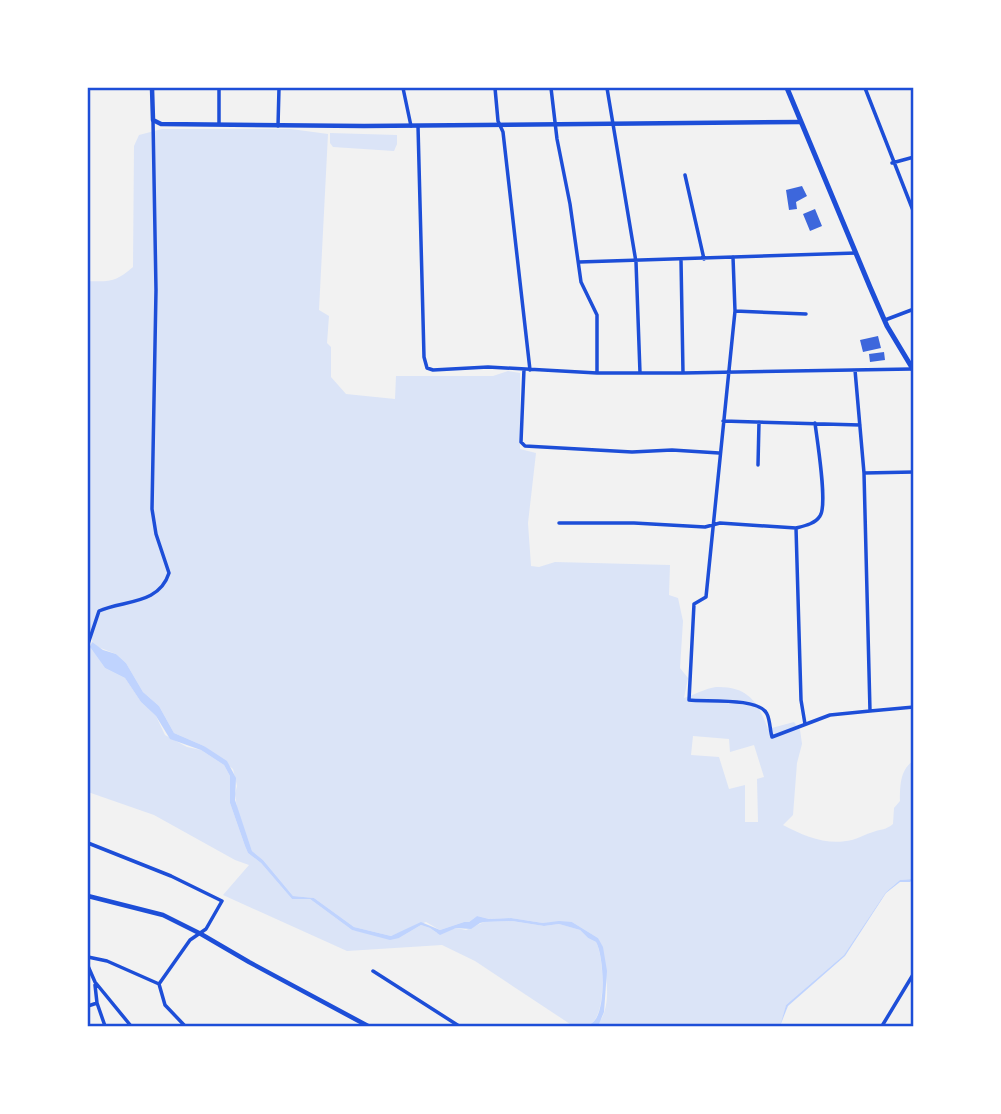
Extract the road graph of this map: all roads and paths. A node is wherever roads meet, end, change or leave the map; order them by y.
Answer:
1 (152, 88) edge
2 (219, 88) edge
3 (279, 88) edge
4 (403, 88) edge
5 (495, 88) edge
6 (551, 88) edge
7 (607, 88) edge
8 (787, 88) edge
9 (866, 88) edge
10 (153, 120) junction
11 (800, 122) junction
12 (219, 124) junction
13 (556, 124) junction
14 (418, 125) junction
15 (501, 125) junction
16 (615, 125) junction
17 (278, 126) junction
18 (411, 126) junction
19 (914, 157) edge
20 (892, 163) junction
21 (685, 175) dead end
22 (914, 213) edge
23 (856, 253) junction
24 (733, 257) junction
25 (704, 259) junction
26 (681, 260) junction
27 (636, 261) junction
28 (579, 262) junction
29 (914, 309) edge
30 (735, 311) junction
31 (806, 314) dead end
32 (885, 320) junction
33 (527, 369) junction
34 (855, 370) junction
35 (913, 370) edge
36 (728, 371) junction
37 (597, 373) junction
38 (640, 373) junction
39 (683, 373) junction
40 (723, 421) junction
41 (759, 422) junction
42 (815, 424) junction
43 (860, 425) junction
44 (719, 453) junction
45 (758, 465) dead end
46 (914, 472) edge
47 (864, 473) junction
48 (559, 523) dead end
49 (713, 525) junction
50 (796, 528) junction
51 (88, 644) edge
52 (914, 707) edge
53 (870, 711) junction
54 (805, 724) junction
55 (88, 843) edge
56 (88, 896) edge
57 (201, 934) junction
58 (88, 957) edge
59 (88, 966) edge
60 (373, 971) dead end
61 (914, 973) edge
62 (95, 982) junction
63 (159, 984) junction
64 (97, 1003) junction
65 (88, 1006) edge
66 (367, 1026) edge
67 (105, 1027) edge
68 (131, 1027) edge
69 (185, 1027) edge
70 (459, 1027) edge
71 (882, 1027) edge

1 - 10 street
2 - 12 street
3 - 17 street
4 - 18 street
5 - 15 street
6 - 13 street
7 - 16 street
8 - 11 main road
9 - 20 street
10 - 12 street
10 - 51 street
11 - 16 street
11 - 23 main road
12 - 17 street
13 - 15 street
13 - 16 street
13 - 28 street
14 - 15 street
14 - 18 street
14 - 33 street
15 - 33 street
16 - 27 street
17 - 18 street
19 - 20 street
20 - 22 street
21 - 25 street
23 - 24 street
23 - 32 main road
24 - 25 street
24 - 30 street
25 - 26 street
26 - 27 street
26 - 39 street
27 - 28 street
27 - 38 street
28 - 37 street
29 - 32 street
30 - 31 street
30 - 36 street
32 - 35 main road
33 - 37 street
33 - 44 street
34 - 35 street
34 - 36 street
34 - 43 street
36 - 39 street
36 - 40 street
37 - 38 street
38 - 39 street
40 - 41 street
40 - 44 street
41 - 42 street
41 - 45 street
42 - 43 street
42 - 50 street
43 - 47 street
44 - 49 street
46 - 47 street
47 - 53 street
48 - 49 street
49 - 50 street
49 - 54 street
50 - 54 street
52 - 53 street
53 - 54 street
55 - 57 street
56 - 57 street
57 - 63 street
57 - 66 street
58 - 63 street
59 - 62 street
60 - 70 street
61 - 71 street
62 - 64 street
62 - 68 street
63 - 69 street
64 - 65 street
64 - 67 street

